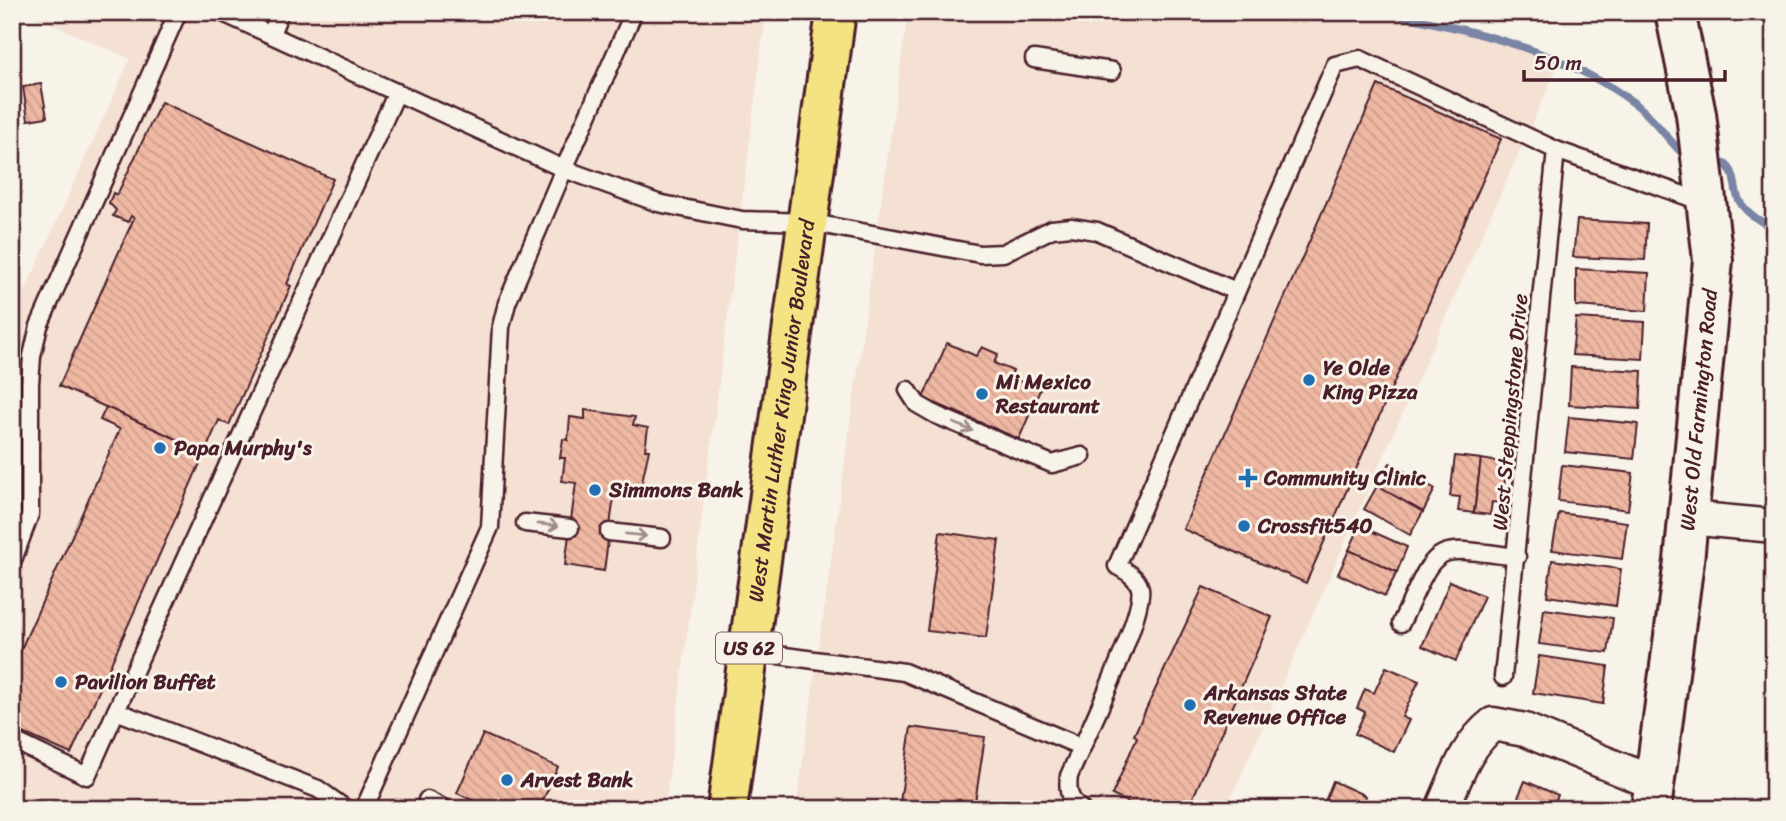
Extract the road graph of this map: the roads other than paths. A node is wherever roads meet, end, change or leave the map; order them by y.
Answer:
1 (178, 12) edge
2 (220, 12) edge
3 (280, 12) edge
4 (634, 12) edge
5 (836, 12) edge
6 (1675, 12) edge
7 (271, 34) junction
8 (1034, 59) dead end
9 (1112, 71) dead end
10 (397, 92) junction
11 (1556, 150) junction
12 (564, 169) junction
13 (1708, 204) junction
14 (808, 222) junction
15 (1236, 291) junction
16 (908, 390) dead end
17 (1082, 456) dead end
18 (1689, 518) junction
19 (526, 523) dead end
20 (1774, 526) edge
21 (570, 528) dead end
22 (609, 532) dead end
23 (662, 538) dead end
24 (1517, 557) junction
25 (12, 563) edge
26 (1401, 623) dead end
27 (748, 651) junction
28 (1503, 677) dead end
29 (116, 711) junction
30 (12, 740) edge
31 (1082, 747) junction
32 (1652, 796) edge
33 (427, 800) dead end
34 (346, 809) edge
35 (364, 809) edge
36 (445, 809) edge
37 (727, 809) edge
38 (1082, 809) edge
39 (1442, 809) edge

1 - 25 lane
2 - 7 lane
3 - 7 lane
4 - 12 lane
5 - 14 highway, West Martin Luther King Junior Boulevard / US 62
6 - 13 street, West Old Farmington Road
7 - 10 lane
8 - 9 lane
10 - 12 lane
10 - 29 lane
11 - 13 lane
11 - 15 lane
11 - 24 lane, West Steppingstone Drive
12 - 14 lane
12 - 35 lane
13 - 18 street, West Old Farmington Road
14 - 15 lane
14 - 27 highway, West Martin Luther King Junior Boulevard / US 62
15 - 31 lane
16 -> 17 lane
18 - 20 street
18 - 32 street, West Old Farmington Road
19 -> 21 lane
22 -> 23 lane
24 - 26 lane
24 - 28 lane, West Steppingstone Drive
27 - 31 lane
27 - 37 highway, West Martin Luther King Junior Boulevard / US 62
29 - 30 lane
29 - 34 lane
31 - 38 lane
32 - 39 street
33 - 36 lane

